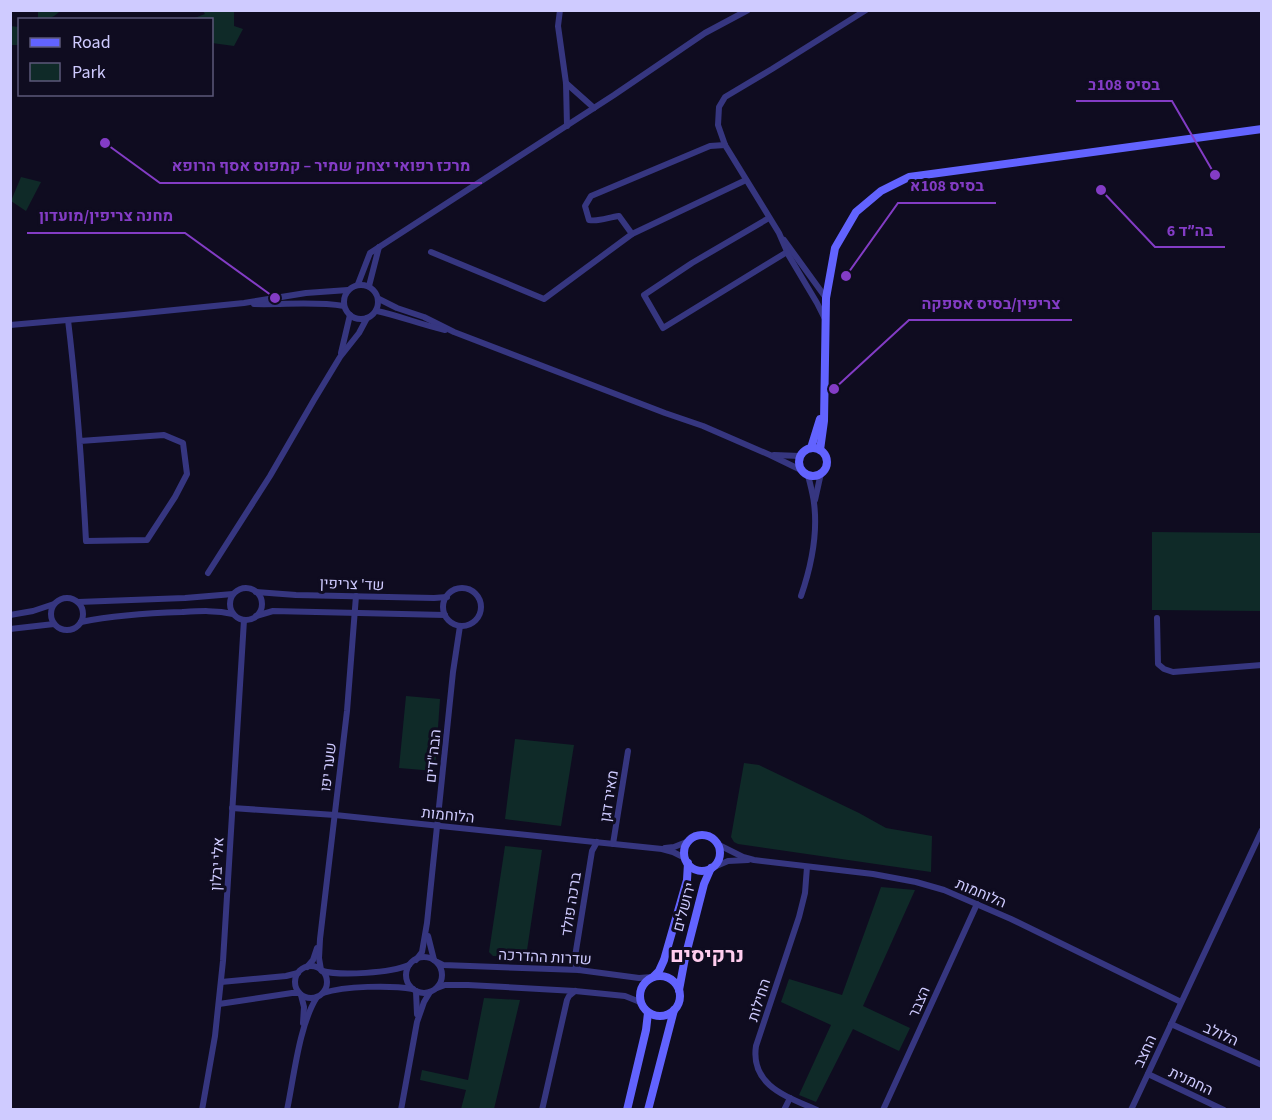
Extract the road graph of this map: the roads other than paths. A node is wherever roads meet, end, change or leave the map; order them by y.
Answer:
1 (560, 10) edge
2 (748, 10) edge
3 (866, 10) edge
4 (566, 83) junction
5 (594, 108) junction
6 (567, 126) junction
7 (1262, 129) edge
8 (725, 145) junction
9 (746, 180) junction
10 (769, 218) junction
11 (632, 234) junction
12 (779, 234) junction
13 (379, 246) junction
14 (431, 252) dead end
15 (787, 252) junction
16 (358, 284) junction
17 (369, 286) junction
18 (348, 290) junction
19 (826, 298) junction
20 (379, 299) junction
21 (244, 303) junction
22 (344, 306) junction
23 (376, 311) junction
24 (350, 315) junction
25 (367, 318) junction
26 (68, 320) junction
27 (826, 320) junction
28 (10, 325) edge
29 (454, 332) junction
30 (340, 357) junction
31 (80, 441) junction
32 (815, 449) junction
33 (770, 455) junction
34 (800, 456) junction
35 (805, 473) junction
36 (821, 473) junction
37 (814, 504) junction
38 (208, 573) dead end
39 (256, 592) junction
40 (233, 594) junction
41 (356, 596) junction
42 (801, 596) dead end
43 (447, 597) junction
44 (78, 602) junction
45 (54, 604) junction
46 (356, 612) junction
47 (233, 614) junction
48 (10, 615) edge
49 (445, 615) junction
50 (256, 616) junction
51 (1157, 618) dead end
52 (244, 620) junction
53 (81, 622) junction
54 (54, 624) junction
55 (459, 626) junction
56 (10, 629) edge
57 (1262, 665) edge
58 (628, 751) dead end
59 (232, 808) junction
60 (335, 815) junction
61 (437, 826) junction
62 (1262, 830) edge
63 (689, 841) junction
64 (597, 842) junction
65 (613, 844) junction
66 (719, 845) junction
67 (662, 849) junction
68 (754, 860) junction
69 (687, 861) junction
70 (713, 867) junction
71 (807, 867) junction
72 (976, 904) junction
73 (427, 923) junction
74 (320, 939) junction
75 (416, 960) junction
76 (435, 961) junction
77 (410, 965) junction
78 (307, 967) junction
79 (322, 970) junction
80 (579, 970) junction
81 (298, 973) junction
82 (653, 976) junction
83 (221, 982) junction
84 (414, 990) junction
85 (433, 990) junction
86 (679, 990) junction
87 (575, 991) junction
88 (300, 994) junction
89 (320, 995) junction
90 (640, 1002) junction
91 (1181, 1002) junction
92 (219, 1004) junction
93 (674, 1010) junction
94 (648, 1013) junction
95 (417, 1022) junction
96 (1171, 1024) junction
97 (302, 1036) junction
98 (1262, 1065) edge
99 (1148, 1074) junction
100 (790, 1098) junction
101 (202, 1110) edge
102 (287, 1110) edge
103 (401, 1110) edge
104 (542, 1110) edge
105 (627, 1110) edge
106 (648, 1110) edge
107 (784, 1110) edge
108 (817, 1110) edge
109 (883, 1110) edge
110 (1131, 1110) edge
111 (1224, 1110) edge

1 - 4 street
2 - 5 street
3 - 8 street
4 - 5 street
4 - 6 street
5 - 6 street
6 - 13 street
7 - 19 street
8 - 9 street
8 - 11 street
9 - 10 street
9 - 11 street
10 - 12 street
10 - 15 street
11 - 14 street
12 - 15 street
12 - 19 street
13 - 16 street
13 - 17 street
15 - 27 street
16 - 17 street
16 - 18 street
17 - 20 street
18 - 21 street
18 - 22 street
19 - 27 street
20 - 23 street
20 - 29 street
21 - 22 street
21 - 26 street
22 - 24 street
23 - 25 street
23 - 29 street
24 - 25 street
24 - 30 street
25 - 30 street
26 - 28 street
26 - 31 street
27 - 32 street
29 - 33 street
30 - 38 street
31 - 31 street
32 - 34 street
32 - 36 street
33 - 34 street
33 - 35 street
34 - 35 street
35 - 36 street
35 - 37 street
36 - 37 street
37 - 42 street
39 - 40 street
39 - 41 street, שד' צריפין
39 - 50 street
40 - 44 street
40 - 47 street
41 - 43 street, שד' צריפין
41 - 46 street, שער יפו
43 - 49 street
43 - 55 street
44 - 45 street
44 - 53 street
45 - 48 street
45 - 54 street
46 - 49 street, שד' צריפין
46 - 50 street, שד' צריפין
46 - 60 street, שער יפו
47 - 52 street
47 - 53 street
49 - 55 street
50 - 52 street
51 - 57 street
52 - 59 street, אלי יבלון
53 - 54 street
54 - 56 street
55 - 61 street, הבה"דים
58 - 65 street, מאיר דגן
59 - 60 street, הלוחמות
59 - 83 street, אלי יבלון
60 - 61 street, הלוחמות
60 - 74 street, שער יפו
61 - 64 street, הלוחמות
61 - 73 street, הבה"דים
62 - 91 street, החצב
63 - 66 street
63 - 67 street, הלוחמות
63 - 69 street
64 - 65 street, הלוחמות
64 - 80 street, ברכה פולד
65 - 67 street, הלוחמות
66 - 68 street, הלוחמות
66 - 70 street
67 - 69 street, הלוחמות
68 - 70 street, הלוחמות
68 - 71 street, הלוחמות
69 - 70 street
69 - 82 street, ירושלים
70 - 86 street, ירושלים
71 - 72 street, הלוחמות
71 - 100 street, החילות
72 - 91 street, הלוחמות
72 - 109 street, הצבר
73 - 75 street, הבה"דים
73 - 76 street, הבה"דים
74 - 78 street, שער יפו
74 - 79 street, שער יפו
75 - 76 street
75 - 77 street
76 - 80 street, שדרות ההדרכה
76 - 85 street
77 - 79 street
77 - 84 street
78 - 79 street
78 - 81 street
79 - 89 street
80 - 82 street, שדרות ההדרכה
81 - 83 street
81 - 88 street
82 - 86 street
82 - 90 street
83 - 92 street, אלי יבלון
84 - 85 street
84 - 89 street
84 - 95 street
85 - 87 street
85 - 95 street
86 - 93 street
87 - 90 street
87 - 104 street
88 - 89 street
88 - 92 street
88 - 97 street
89 - 97 street
90 - 94 street
91 - 96 street, החצב
92 - 101 street, אלי יבלון
93 - 94 street
93 - 106 street
94 - 105 street
95 - 103 street
96 - 98 street, הלולב
96 - 99 street, החצב
97 - 102 street
99 - 110 street, החצב
99 - 111 street, החמנית
100 - 107 street
100 - 108 street, החילות

